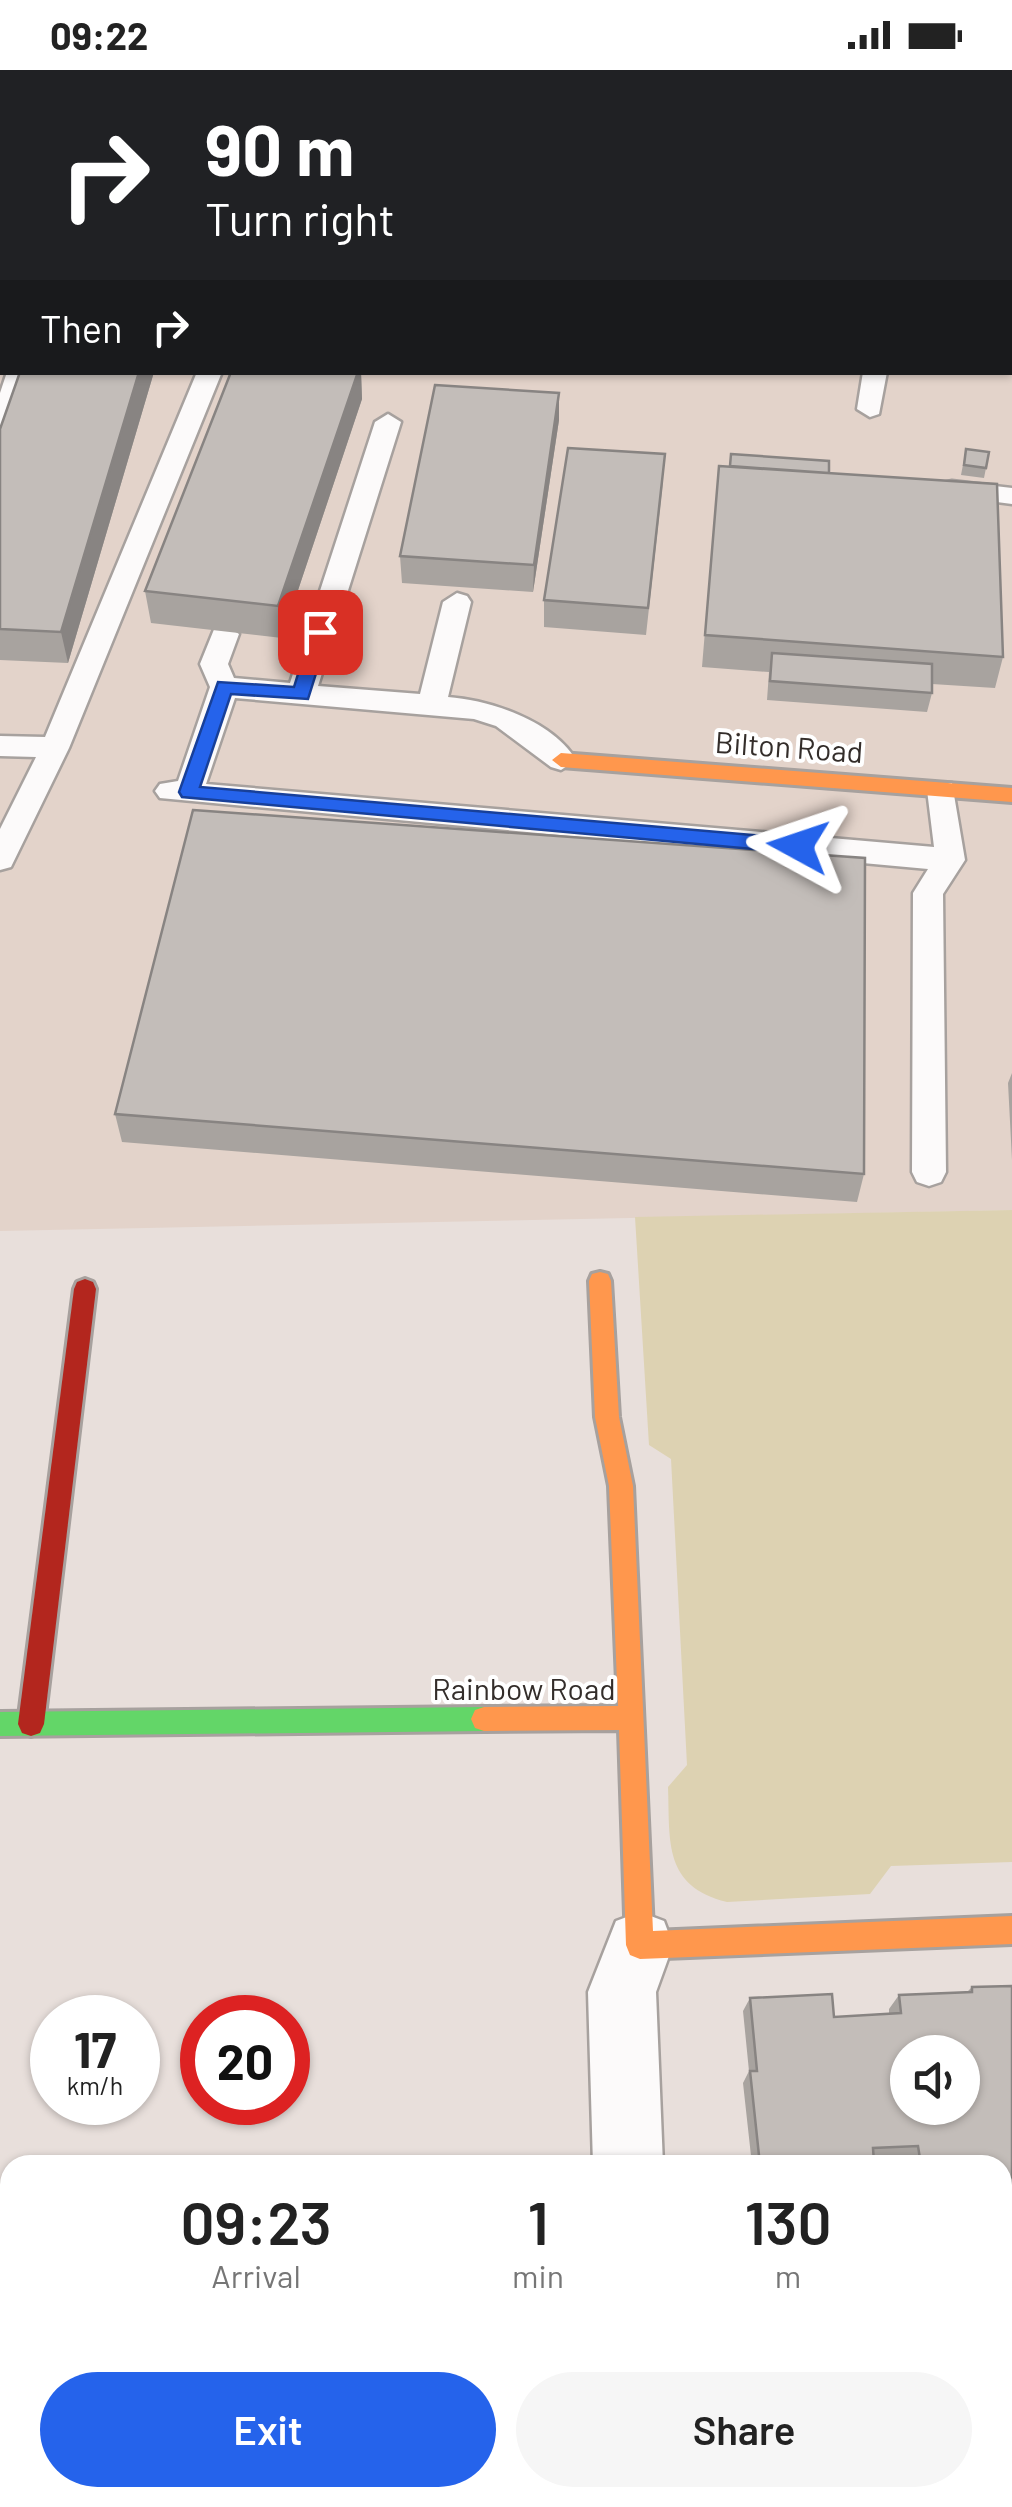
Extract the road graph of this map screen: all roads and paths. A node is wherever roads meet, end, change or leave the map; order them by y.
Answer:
1 (19, 375) edge
2 (209, 375) edge
3 (875, 375) edge
4 (870, 409) dead end
5 (388, 422) dead end
6 (0, 427) edge
7 (924, 486) edge
8 (1012, 496) edge
9 (457, 602) dead end
10 (225, 634) edge
11 (224, 686) junction
12 (301, 694) junction
13 (432, 706) junction
14 (0, 746) edge
15 (55, 748) junction
16 (561, 760) joint
17 (942, 790) junction
18 (1012, 796) edge
19 (0, 859) edge
20 (950, 860) junction
21 (930, 1172) dead end
22 (600, 1282) dead end
23 (85, 1289) dead end
24 (631, 1718) junction
25 (0, 1724) edge
26 (31, 1724) junction
27 (1012, 1930) edge
28 (640, 1944) junction
29 (628, 2155) edge

1 - 6 lane
2 - 15 lane
3 - 4 lane
5 - 12 lane
7 - 8 lane
9 - 13 lane
10 - 11 lane
11 - 12 lane
11 - 20 lane
12 - 13 lane
13 - 16 lane
14 - 15 lane
15 - 19 lane
16 - 17 street, Bilton Road
17 - 18 street, Bilton Road
17 - 20 lane
20 - 21 lane
22 - 24 street
23 - 26 street
24 - 26 street, Rainbow Road
24 - 28 street, Rainbow Road
25 - 26 street, Rainbow Road
27 - 28 street
28 - 29 street

